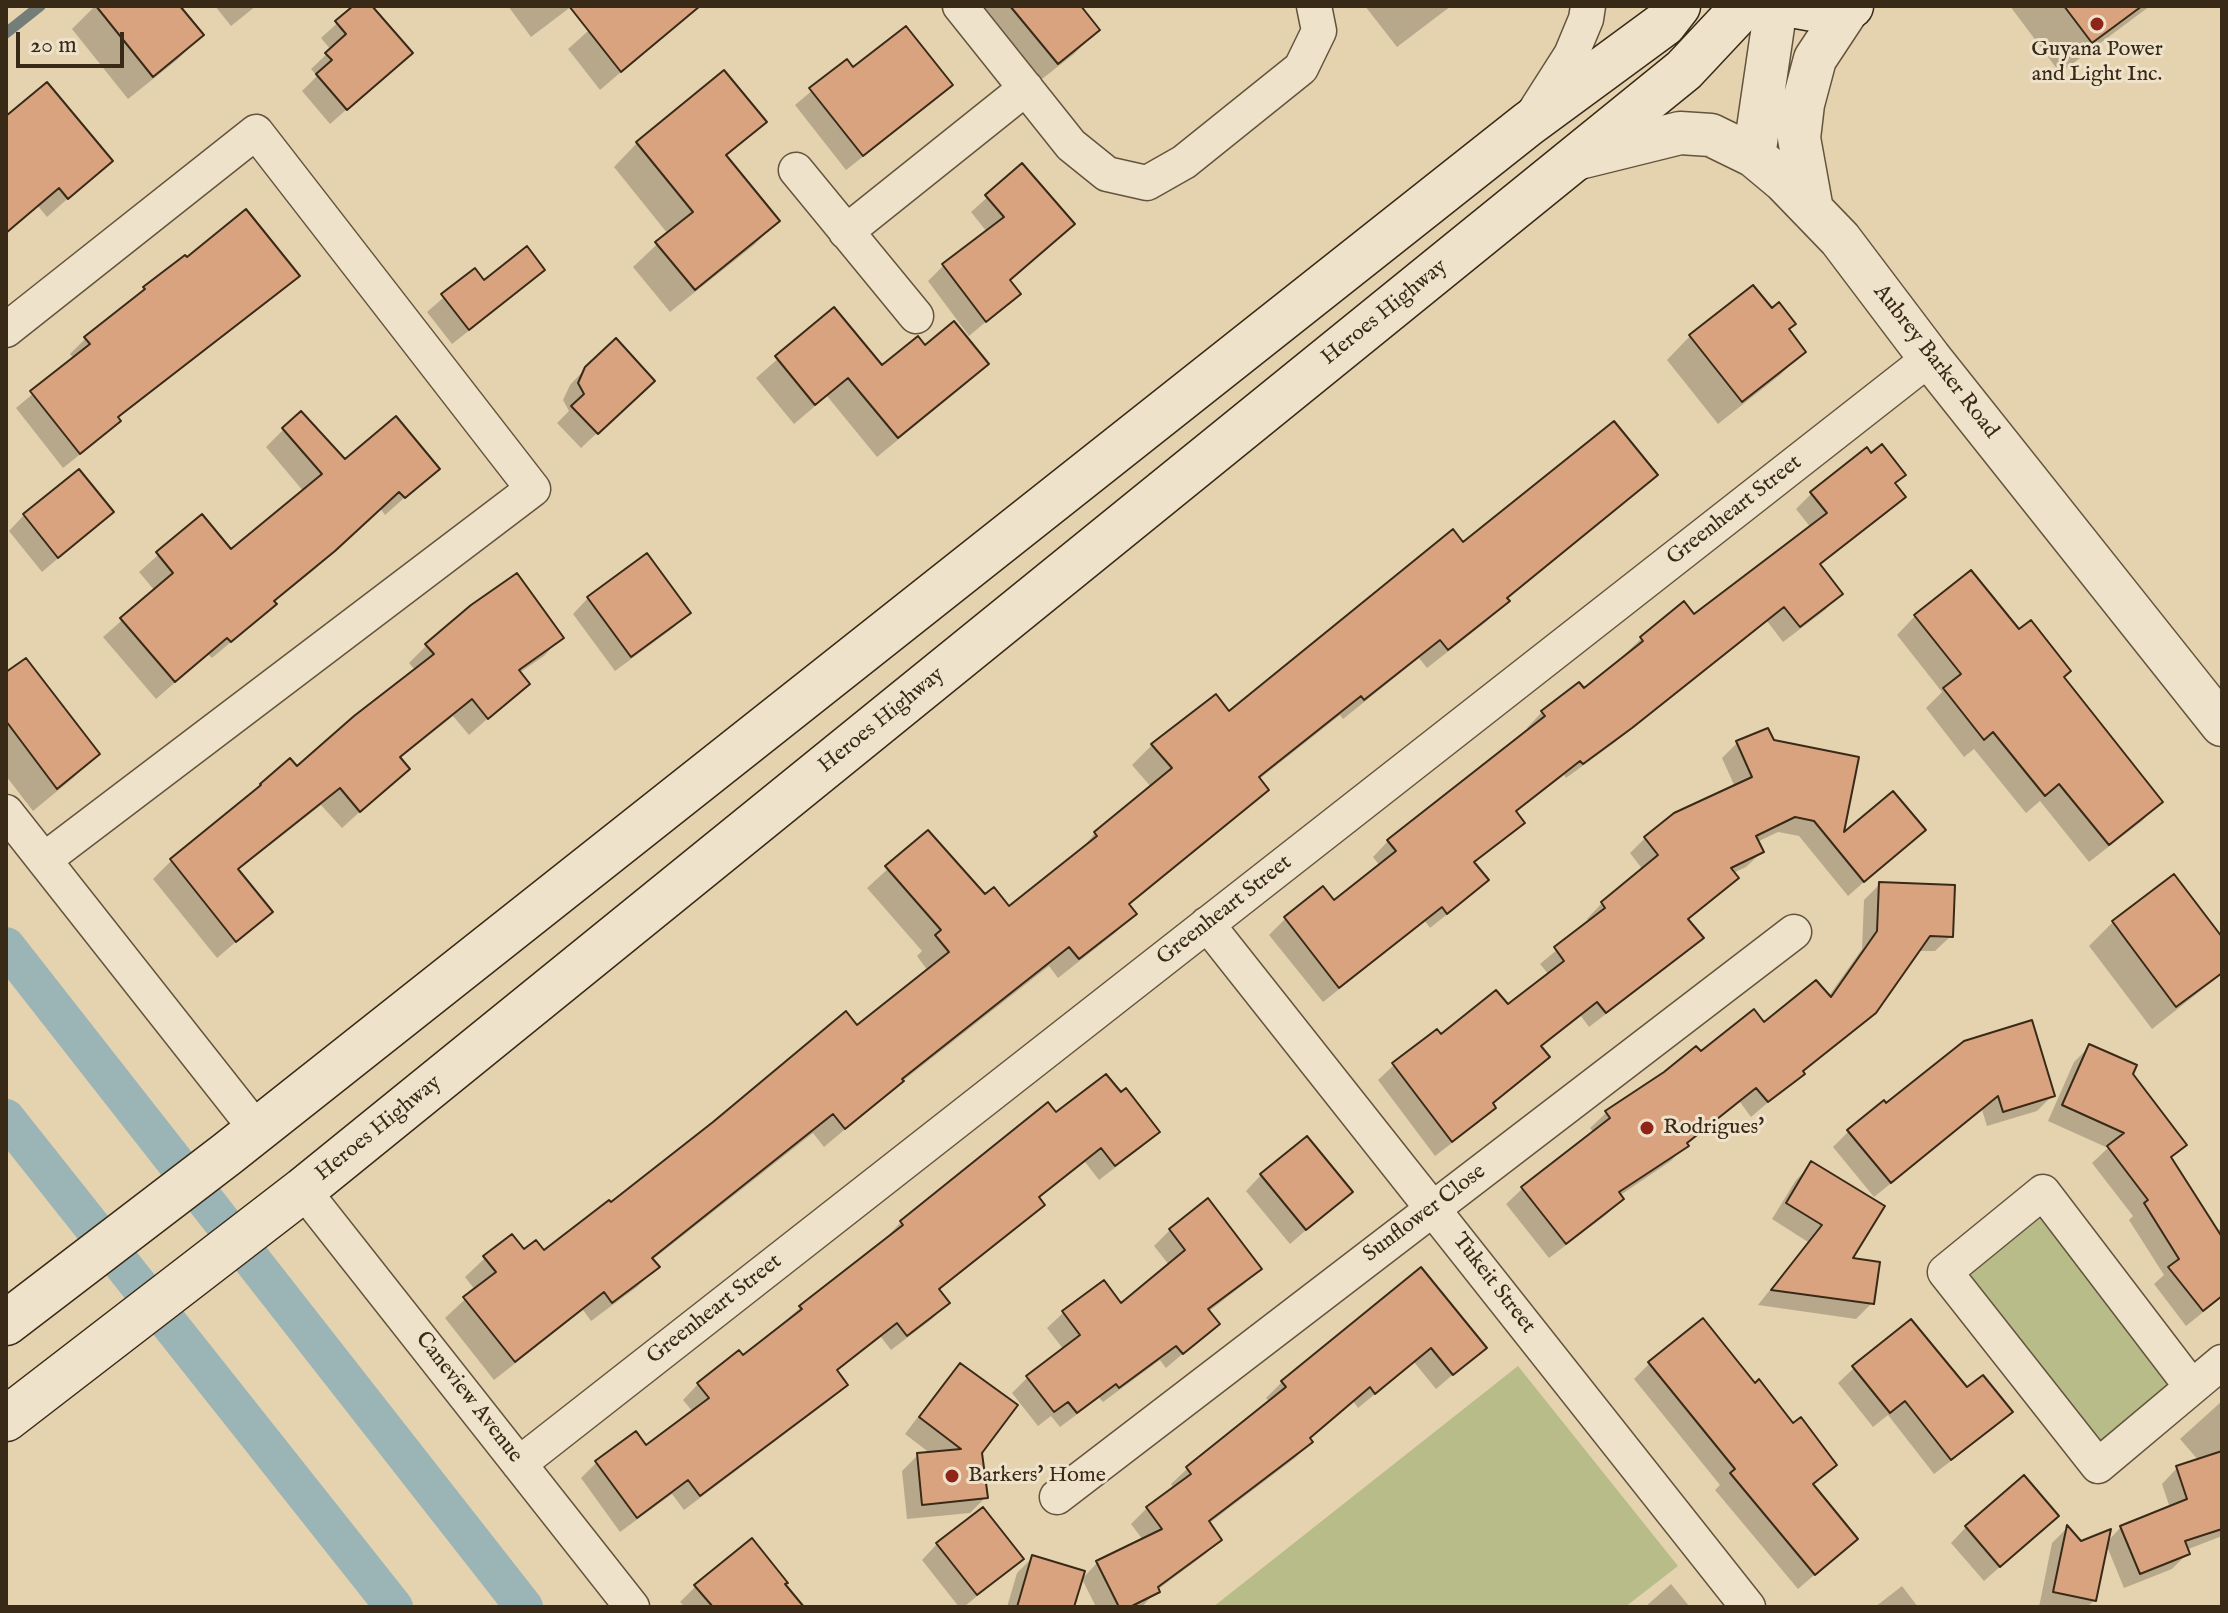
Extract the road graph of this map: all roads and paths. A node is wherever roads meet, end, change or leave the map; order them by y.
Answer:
1 (960, 6) edge
2 (1314, 6) edge
3 (1588, 6) edge
4 (1678, 6) edge
5 (1744, 6) edge
6 (1776, 6) edge
7 (1797, 6) edge
8 (1850, 6) edge
9 (1026, 88) junction
10 (1528, 124) junction
11 (1754, 156) junction
12 (1575, 159) junction
13 (796, 170) dead end
14 (1812, 210) junction
15 (846, 232) junction
16 (916, 316) dead end
17 (6, 330) edge
18 (1930, 358) junction
19 (2222, 725) edge
20 (6, 812) edge
21 (44, 860) junction
22 (1207, 924) junction
23 (1794, 932) dead end
24 (242, 1142) junction
25 (303, 1190) junction
26 (1433, 1209) junction
27 (6, 1323) edge
28 (2222, 1362) edge
29 (2191, 1386) junction
30 (6, 1419) edge
31 (519, 1464) junction
32 (1057, 1497) dead end
33 (632, 1607) edge
34 (1748, 1607) edge

1 - 9 street
2 - 9 street
3 - 10 street
4 - 10 main road
5 - 12 main road, Heroes Highway
6 - 11 street
7 - 8 main road
8 - 14 street
9 - 15 street
10 - 24 main road
11 - 12 street, Aubrey Barker Road
11 - 14 street, Aubrey Barker Road
12 - 25 main road, Heroes Highway
13 - 15 street
14 - 18 street, Aubrey Barker Road
15 - 16 street
17 - 21 street
18 - 19 street, Aubrey Barker Road
18 - 22 street, Greenheart Street
20 - 21 street
21 - 24 street
22 - 26 street, Tukeit Street
22 - 31 street, Greenheart Street
23 - 26 street, Sunflower Close
24 - 27 main road
25 - 30 main road, Heroes Highway
25 - 31 street, Caneview Avenue
26 - 32 street, Sunflower Close
26 - 34 street, Tukeit Street
28 - 29 street
29 - 29 street
31 - 33 street, Caneview Avenue

